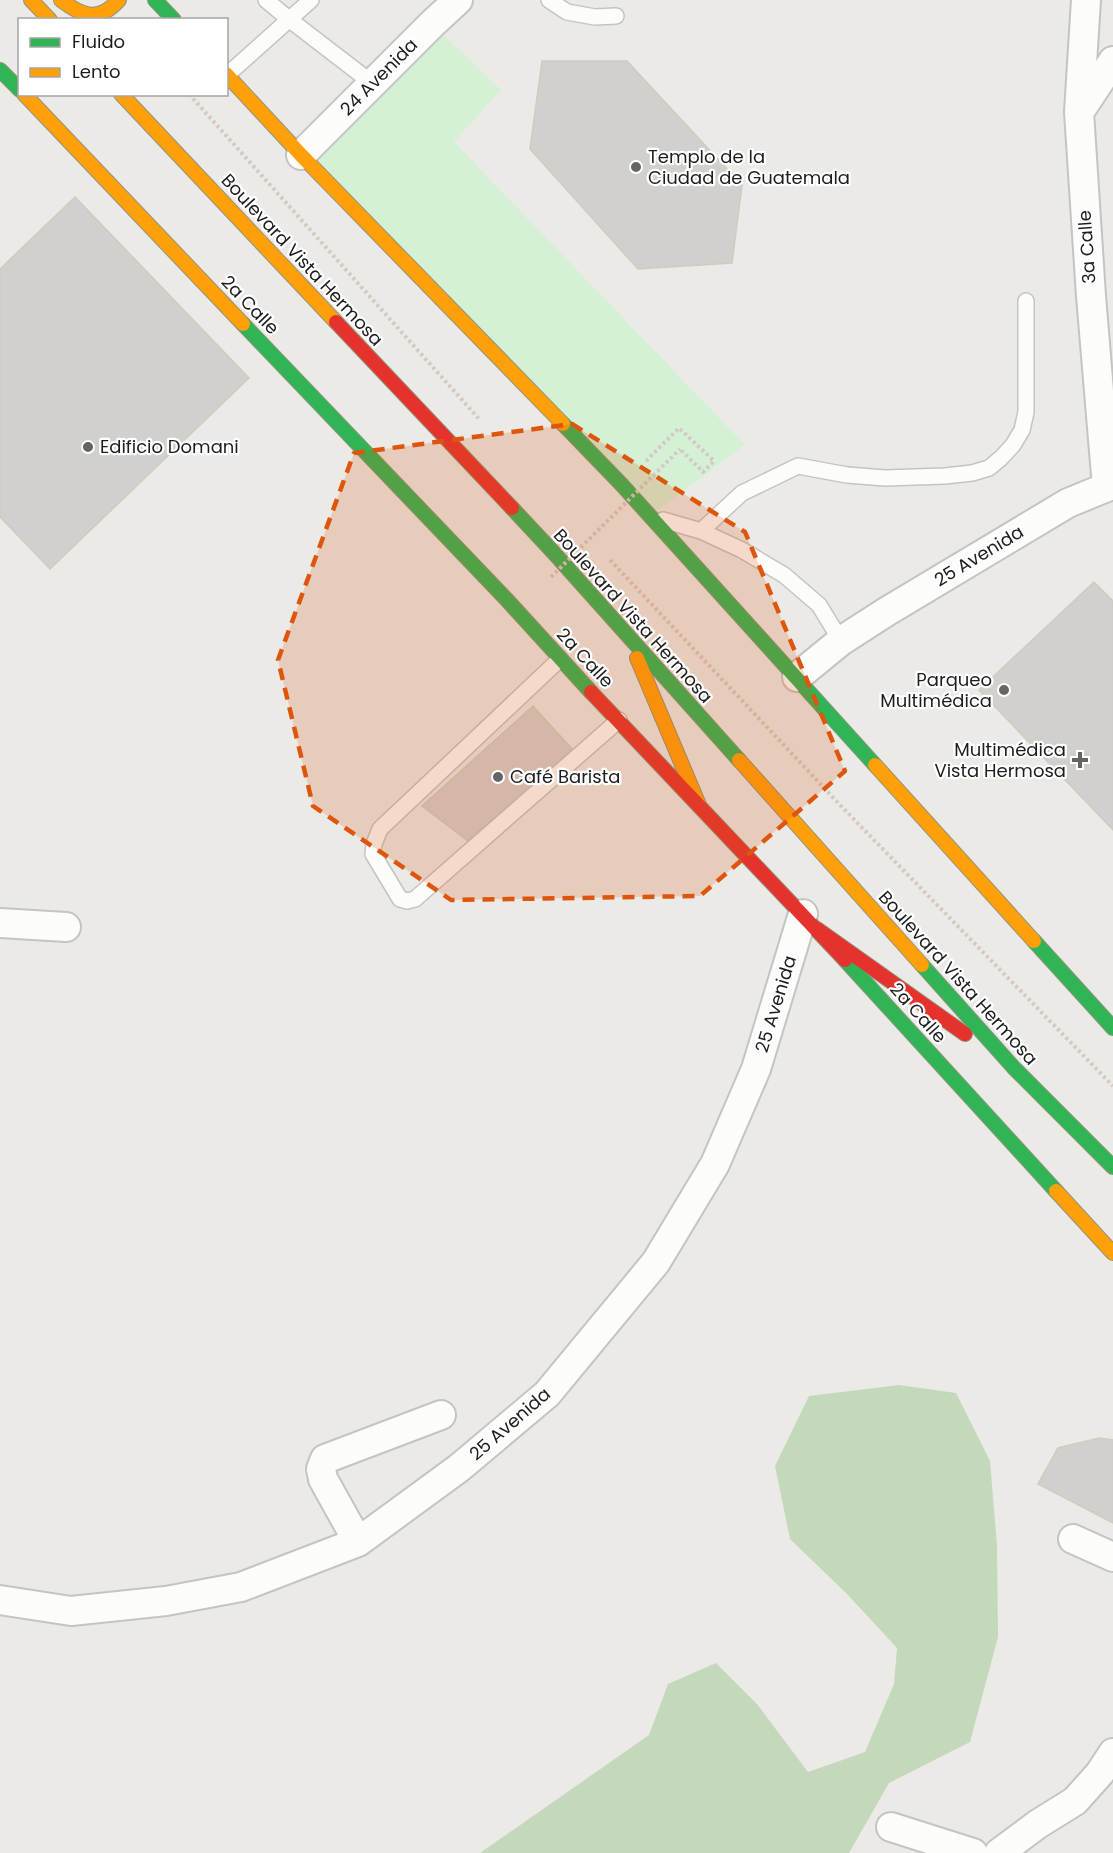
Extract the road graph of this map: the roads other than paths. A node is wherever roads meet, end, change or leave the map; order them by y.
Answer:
1 (31, 0) edge
2 (61, 0) edge
3 (119, 0) edge
4 (155, 0) edge
5 (266, 0) edge
6 (310, 0) edge
7 (458, 0) edge
8 (549, 0) edge
9 (1086, 0) edge
10 (616, 16) dead end
11 (48, 18) edge
12 (172, 18) edge
13 (290, 20) junction
14 (1113, 61) edge
15 (0, 70) edge
16 (228, 73) edge
17 (228, 75) edge
18 (372, 83) junction
19 (18, 88) edge
20 (26, 96) edge
21 (123, 96) edge
22 (1079, 112) junction
23 (301, 155) junction
24 (1026, 301) dead end
25 (1110, 488) edge
26 (650, 516) junction
27 (701, 531) junction
28 (627, 634) junction
29 (841, 641) junction
30 (560, 659) junction
31 (797, 677) junction
32 (619, 720) junction
33 (699, 805) junction
34 (810, 922) junction
35 (0, 923) edge
36 (66, 927) dead end
37 (1113, 1028) edge
38 (1014, 1068) junction
39 (1113, 1167) edge
40 (1113, 1253) edge
41 (441, 1415) dead end
42 (1073, 1539) dead end
43 (358, 1542) junction
44 (1113, 1557) edge
45 (0, 1600) edge
46 (1113, 1752) edge
47 (891, 1827) dead end
48 (973, 1853) edge
49 (999, 1853) edge

1 - 11 main road
2 - 3 main road
4 - 12 main road
5 - 13 lane
6 - 13 lane
7 - 18 street, 24 Avenida
8 - 10 lane
9 - 22 street, 3a Calle
13 - 16 lane
13 - 18 lane
14 - 22 street
15 - 19 main road
17 - 23 main road
18 - 23 street, 24 Avenida
20 - 30 main road, 2a Calle
21 - 28 main road, Boulevard Vista Hermosa
22 - 25 street, 3a Calle
23 - 26 main road
24 - 27 lane
25 - 29 street, 25 Avenida
26 - 27 lane
26 - 31 main road
27 - 29 lane
28 - 33 main road
28 - 38 main road, Boulevard Vista Hermosa
29 - 31 street, 25 Avenida
30 - 32 main road, 2a Calle
30 - 32 lane
31 - 37 main road
32 - 33 main road, 2a Calle
33 - 34 main road, 2a Calle
34 - 38 main road
34 - 40 main road, 2a Calle
34 - 43 street, 25 Avenida
35 - 36 street
38 - 39 main road, Boulevard Vista Hermosa
41 - 43 street
42 - 44 street
43 - 45 street, 25 Avenida
46 - 49 street
47 - 48 street

